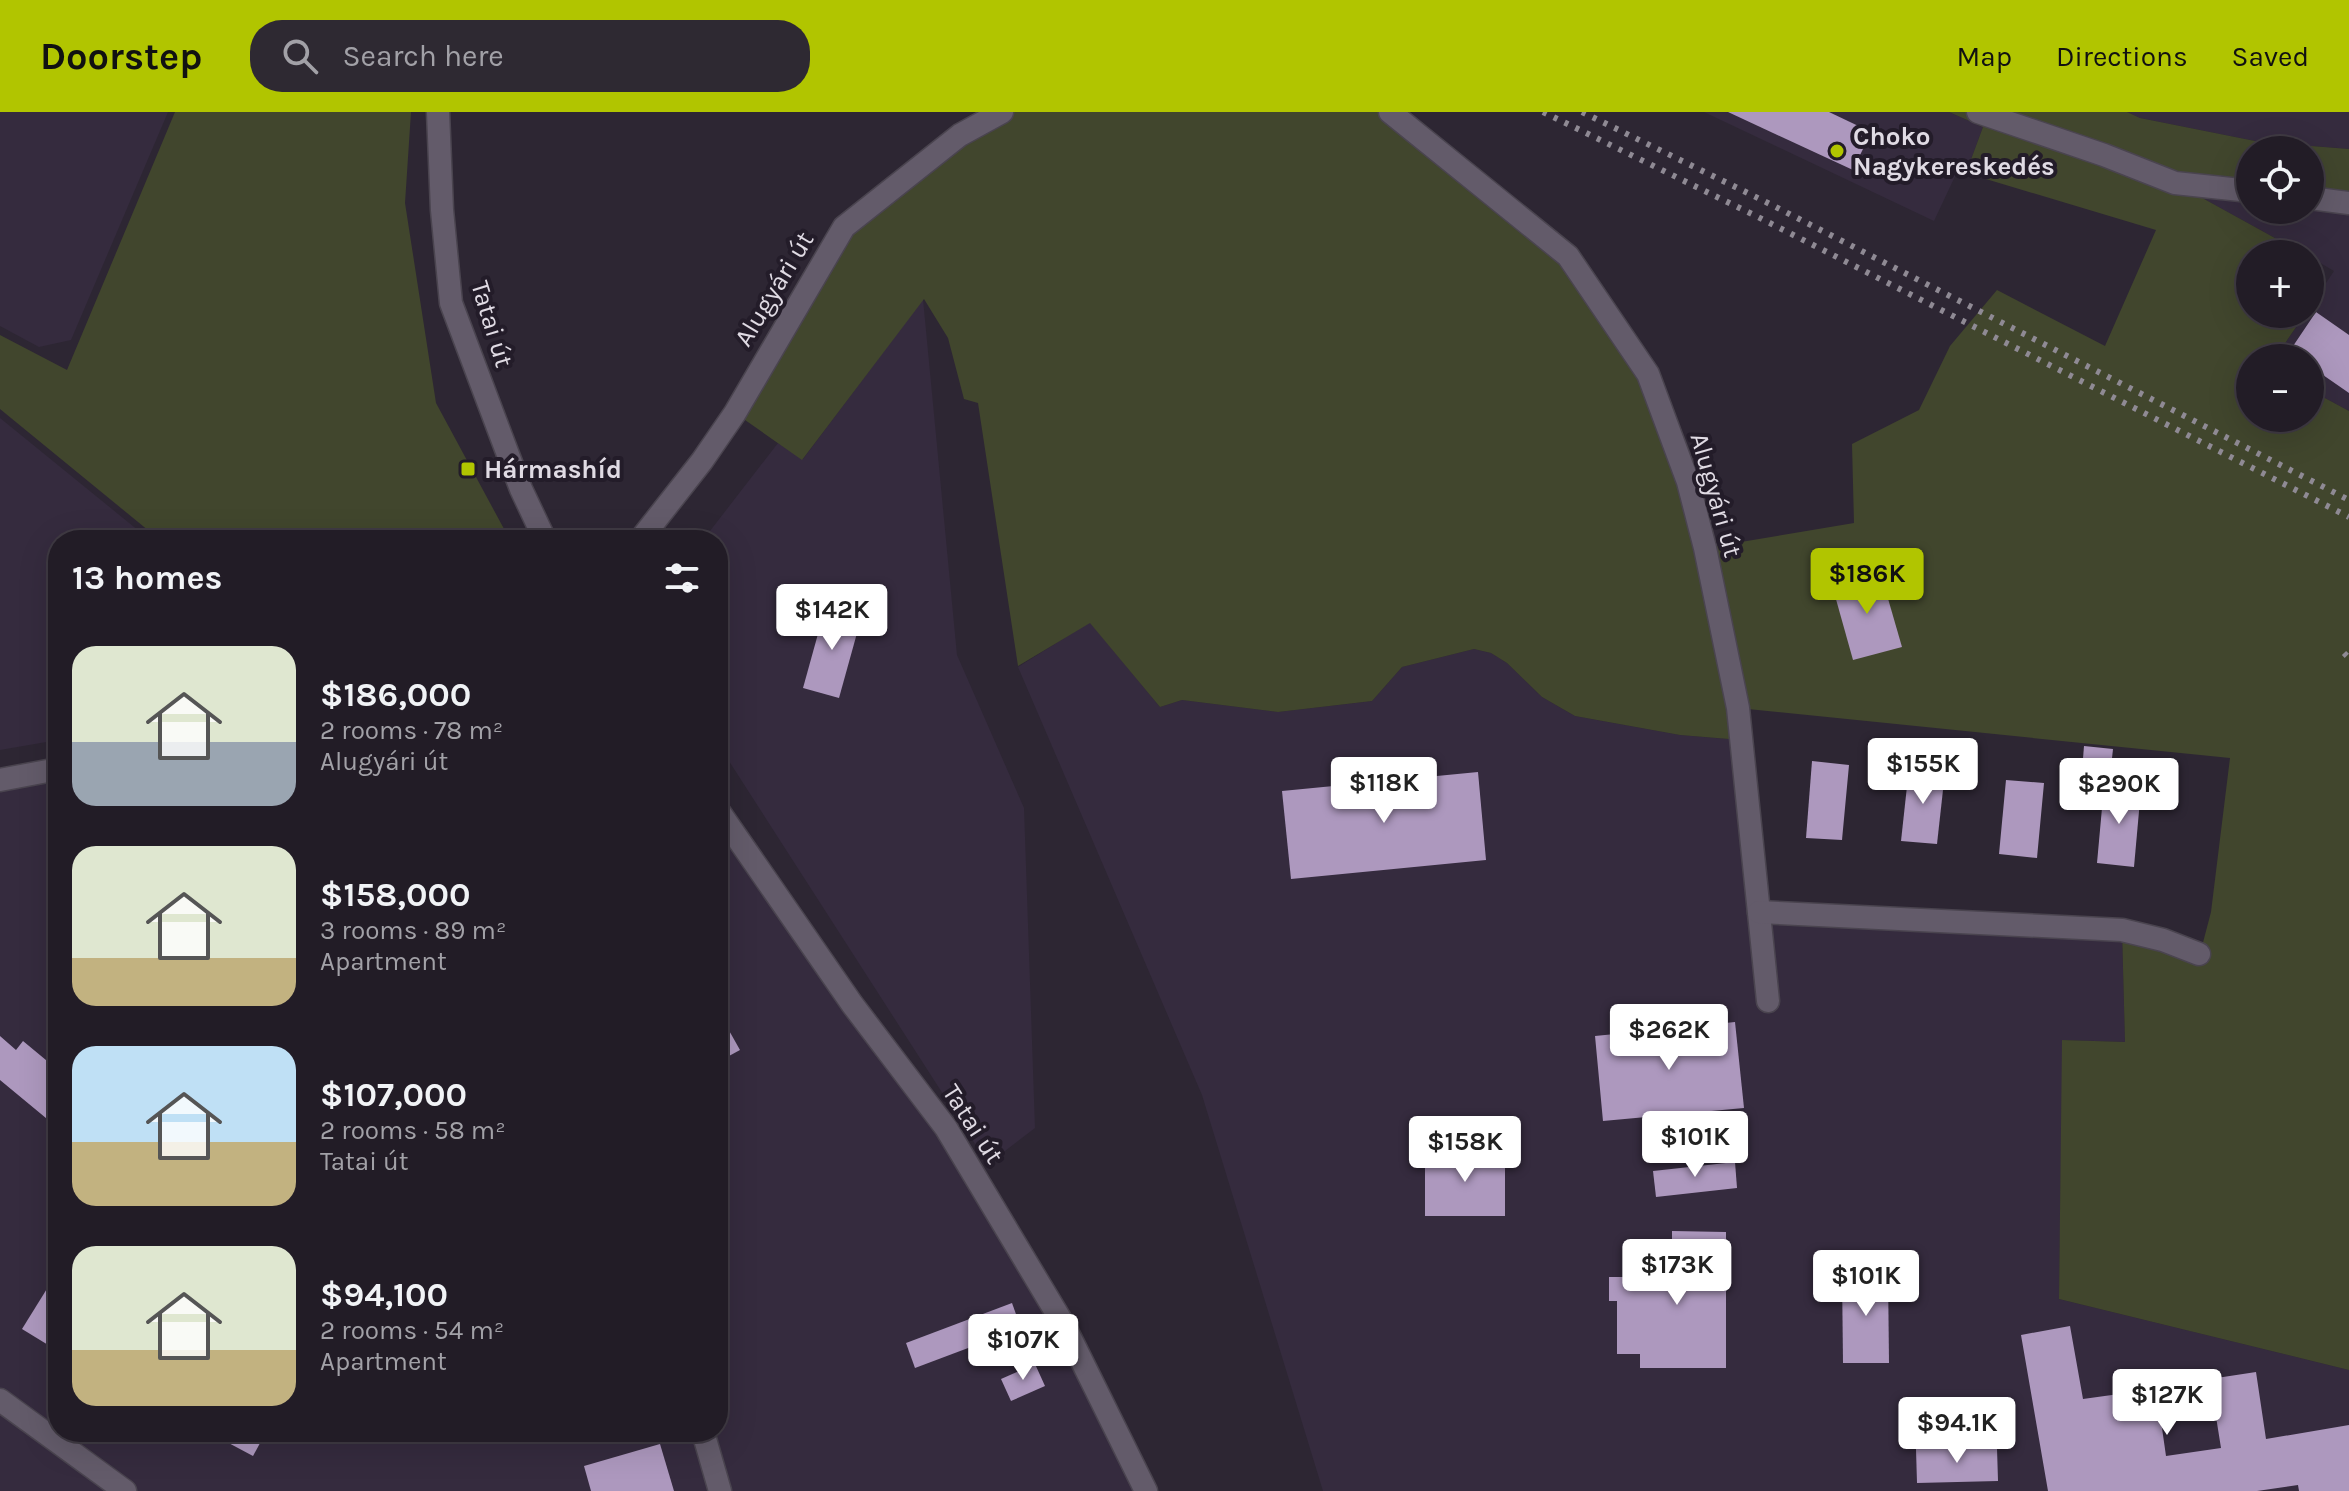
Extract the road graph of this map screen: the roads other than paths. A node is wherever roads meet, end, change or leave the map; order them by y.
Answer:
1 (438, 112) edge
2 (1002, 112) edge
3 (1390, 112) edge
4 (1978, 112) edge
5 (2236, 190) edge
6 (2324, 200) edge
7 (2349, 203) edge
8 (535, 516) junction
9 (534, 530) edge
10 (541, 530) edge
11 (648, 530) edge
12 (48, 771) edge
13 (0, 780) edge
14 (728, 824) edge
15 (1759, 912) junction
16 (2199, 954) dead end
17 (1768, 1001) dead end
18 (0, 1400) edge
19 (48, 1435) edge
20 (58, 1442) edge
21 (706, 1442) edge
22 (125, 1491) edge
23 (720, 1491) edge
24 (1146, 1491) edge

1 - 8 street, Tatai út
2 - 11 street, Alugyári út
3 - 15 street, Alugyári út
4 - 5 street
6 - 7 street
8 - 9 street
8 - 10 street, Tatai út
12 - 13 street
14 - 24 street, Tatai út
15 - 16 street
15 - 17 street, Alugyári út
18 - 19 street
20 - 22 street
21 - 23 street

